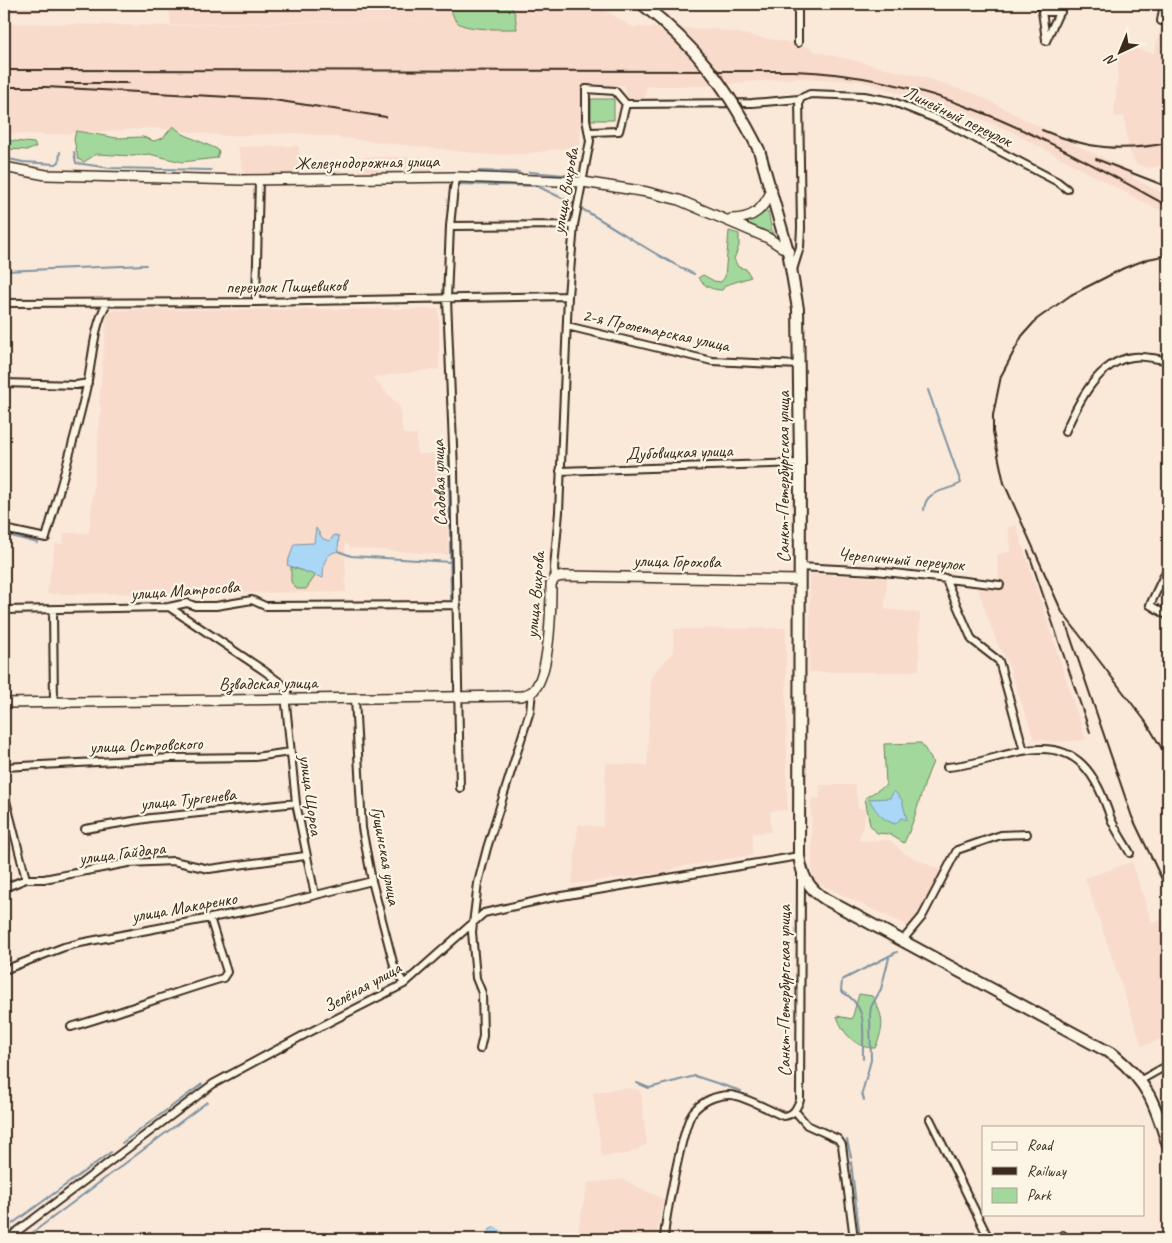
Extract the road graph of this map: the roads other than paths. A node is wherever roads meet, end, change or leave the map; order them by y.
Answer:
1 (642, 4) edge
2 (798, 4) edge
3 (1063, 4) edge
4 (1164, 4) edge
5 (1041, 6) edge
6 (1061, 12) junction
7 (1161, 21) dead end
8 (798, 43) dead end
9 (799, 99) junction
10 (626, 104) junction
11 (590, 132) junction
12 (4, 167) edge
13 (457, 177) junction
14 (259, 180) junction
15 (583, 182) junction
16 (1067, 189) dead end
17 (772, 190) junction
18 (726, 219) junction
19 (574, 225) junction
20 (450, 226) junction
21 (788, 251) junction
22 (792, 273) junction
23 (568, 296) junction
24 (448, 299) junction
25 (256, 302) junction
26 (4, 303) edge
27 (106, 303) junction
28 (567, 326) junction
29 (1168, 360) edge
30 (799, 364) junction
31 (4, 383) edge
32 (88, 383) junction
33 (1065, 432) dead end
34 (800, 463) junction
35 (560, 471) junction
36 (4, 529) edge
37 (799, 567) junction
38 (1168, 567) edge
39 (555, 578) junction
40 (945, 578) junction
41 (799, 580) junction
42 (1000, 585) dead end
43 (457, 605) junction
44 (169, 607) junction
45 (4, 610) edge
46 (53, 610) junction
47 (1168, 616) edge
48 (532, 692) junction
49 (460, 696) junction
50 (287, 698) junction
51 (356, 698) junction
52 (4, 703) edge
53 (54, 703) junction
54 (1024, 751) junction
55 (290, 752) junction
56 (947, 766) dead end
57 (4, 767) edge
58 (460, 788) dead end
59 (4, 793) edge
60 (296, 803) junction
61 (85, 829) dead end
62 (1027, 834) dead end
63 (1130, 853) dead end
64 (305, 856) junction
65 (799, 856) junction
66 (801, 871) junction
67 (26, 879) junction
68 (372, 881) junction
69 (4, 888) edge
70 (315, 895) junction
71 (210, 918) junction
72 (474, 920) junction
73 (902, 941) junction
74 (4, 970) edge
75 (404, 984) junction
76 (71, 1027) dead end
77 (480, 1049) dead end
78 (1168, 1065) edge
79 (1141, 1080) junction
80 (795, 1111) junction
81 (930, 1119) dead end
82 (1168, 1146) edge
83 (6, 1239) edge
84 (664, 1239) edge
85 (854, 1239) edge
86 (989, 1239) edge
87 (1055, 1239) edge
88 (1065, 1239) edge

1 - 17 main road, bridge
2 - 8 street
3 - 6 street
4 - 7 street
5 - 6 street
5 - 6 street
9 - 10 street, Линейный переулок
9 - 16 street, Линейный переулок
9 - 22 street, Санкт-Петербургская улица
10 - 11 street
10 - 11 street, улица Вихрова
11 - 15 street, улица Вихрова
12 - 14 street, Железнодорожная улица
13 - 14 street, Железнодорожная улица
13 - 15 street, Железнодорожная улица
13 - 20 street, Садовая улица
14 - 25 street
15 - 18 street, Железнодорожная улица
15 - 19 street, улица Вихрова
17 - 18 street
17 - 21 main road
18 - 21 street, Железнодорожная улица
19 - 20 street
19 - 23 street, улица Вихрова
20 - 24 street, Садовая улица
21 - 22 main road
22 - 30 main road, Санкт-Петербургская улица
23 - 24 street, переулок Пищевиков
23 - 28 street, улица Вихрова
24 - 25 street, переулок Пищевиков
24 - 43 street, Садовая улица
25 - 27 street, переулок Пищевиков
26 - 27 street, переулок Пищевиков
27 - 32 street
28 - 30 street, 2-я Пролетарская улица
28 - 35 street, улица Вихрова
29 - 33 street
30 - 34 main road, Санкт-Петербургская улица
31 - 32 street
32 - 36 street
34 - 35 street, Дубовицкая улица
34 - 37 main road, Санкт-Петербургская улица
35 - 39 street, улица Вихрова
37 - 40 street, Черепичный переулок
37 - 41 main road, Санкт-Петербургская улица
38 - 47 street
39 - 41 street, улица Горохова
39 - 48 street, улица Вихрова
40 - 42 street, Черепичный переулок
40 - 54 street
41 - 65 main road, Санкт-Петербургская улица
43 - 44 street, улица Матросова
43 - 49 street, Садовая улица
44 - 46 street, улица Матросова
44 - 50 street
45 - 46 street, улица Матросова
46 - 53 street
48 - 49 street, Взвадская улица
48 - 72 street, улица Вихрова
49 - 51 street, Взвадская улица
49 - 58 street, Садовая улица
50 - 51 street, Взвадская улица
50 - 53 street, Взвадская улица
50 - 55 street, улица Щорса
51 - 68 street, Гущинская улица
52 - 53 street, Взвадская улица
54 - 56 street
54 - 63 street
55 - 57 street, улица Островского
55 - 60 street, улица Щорса
59 - 67 street
60 - 61 street, улица Тургенева
60 - 64 street, улица Щорса
62 - 73 street
64 - 67 street, улица Гайдара
64 - 70 street, улица Щорса
65 - 66 main road, Санкт-Петербургская улица
65 - 72 street, Зелёная улица
66 - 73 main road
66 - 80 street, Санкт-Петербургская улица
67 - 69 street, улица Гайдара
68 - 70 street, улица Макаренко
68 - 75 street, Гущинская улица
70 - 71 street, улица Макаренко
71 - 74 street, улица Макаренко
71 - 76 street
72 - 75 street, Зелёная улица
72 - 77 street, улица Вихрова
73 - 79 main road
75 - 83 street, Зелёная улица
78 - 79 street
79 - 82 main road
80 - 84 street
80 - 85 street
81 - 86 street
87 - 88 street

